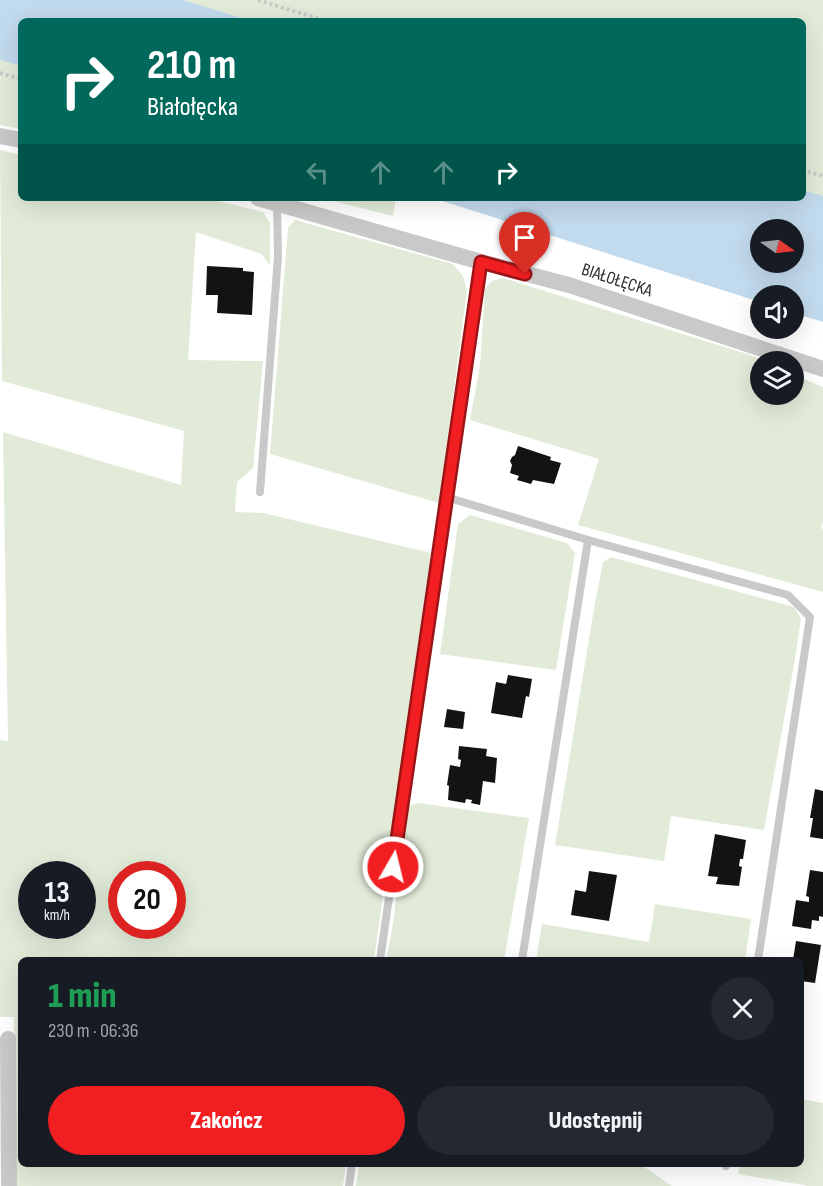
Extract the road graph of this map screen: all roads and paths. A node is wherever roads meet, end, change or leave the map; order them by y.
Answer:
1 (258, 0) edge
2 (316, 18) edge
3 (0, 73) edge
4 (18, 78) edge
5 (0, 136) edge
6 (18, 139) edge
7 (806, 171) edge
8 (823, 176) edge
9 (270, 201) edge
10 (278, 203) junction
11 (481, 262) junction
12 (823, 369) edge
13 (260, 492) dead end
14 (446, 497) junction
15 (588, 540) junction
16 (380, 957) edge
17 (522, 957) edge
18 (758, 957) edge
19 (8, 1039) dead end
20 (352, 1167) edge
21 (9, 1186) edge
22 (349, 1186) edge

1 - 2 path
3 - 4 path
5 - 6 street
7 - 8 path
9 - 10 street, BIAŁOŁĘCKA
10 - 11 street, BIAŁOŁĘCKA
10 - 13 lane
11 - 12 street, BIAŁOŁĘCKA
11 - 14 lane
14 - 15 lane
14 - 16 lane
15 - 17 lane
15 - 18 lane
19 - 21 street
20 - 22 lane

